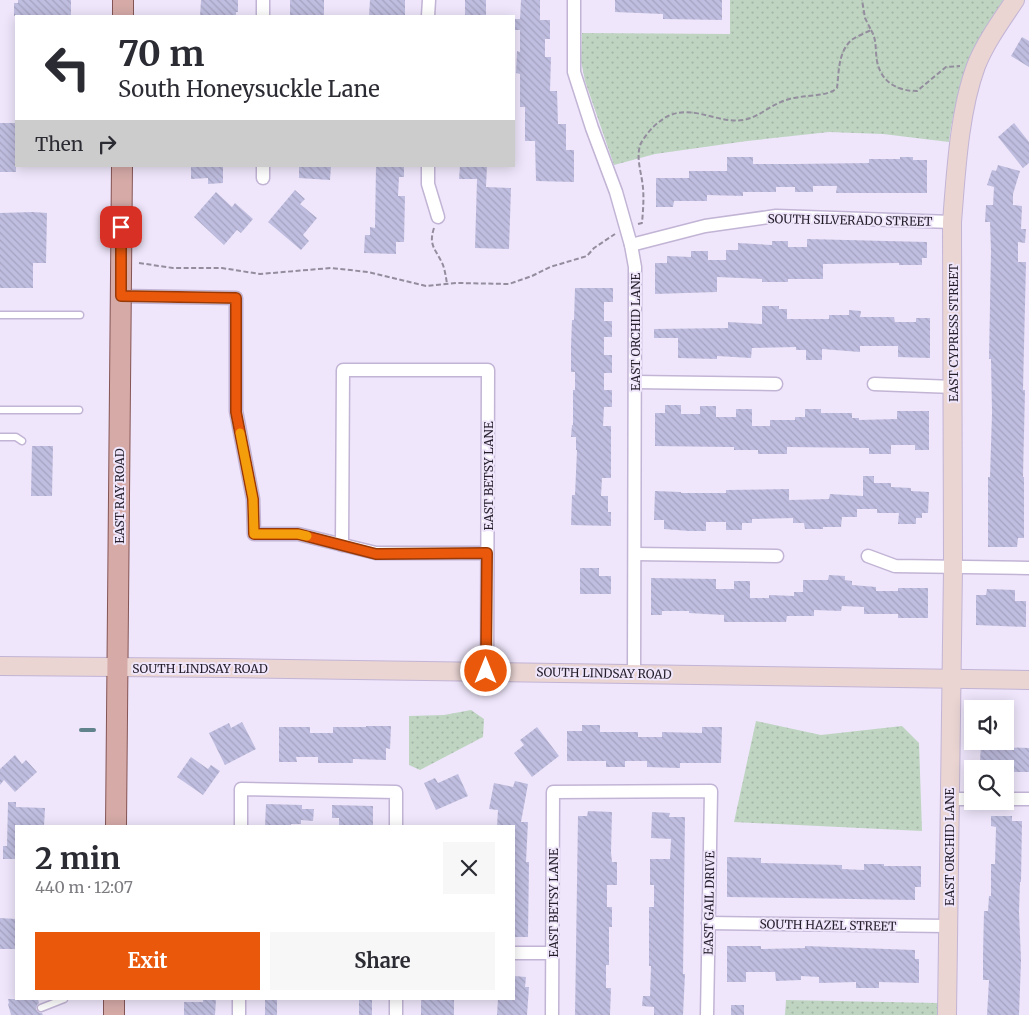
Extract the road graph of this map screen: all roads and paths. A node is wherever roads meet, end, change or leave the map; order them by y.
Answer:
1 (123, 0) edge
2 (263, 0) edge
3 (428, 0) edge
4 (574, 0) edge
5 (862, 0) edge
6 (1015, 0) edge
7 (123, 15) edge
8 (263, 15) edge
9 (428, 15) edge
10 (870, 30) junction
11 (975, 71) junction
12 (122, 167) edge
13 (428, 167) edge
14 (438, 217) joint
15 (952, 222) junction
16 (627, 230) junction
17 (631, 245) junction
18 (139, 264) dead end
19 (447, 284) junction
20 (121, 296) junction
21 (80, 315) dead end
22 (0, 316) edge
23 (635, 382) junction
24 (776, 384) dead end
25 (874, 384) dead end
26 (954, 387) junction
27 (0, 410) edge
28 (80, 410) dead end
29 (0, 437) edge
30 (22, 441) dead end
31 (342, 545) junction
32 (487, 553) junction
33 (635, 554) junction
34 (777, 556) dead end
35 (868, 556) dead end
36 (953, 568) junction
37 (1029, 568) edge
38 (0, 666) edge
39 (118, 667) junction
40 (486, 671) junction
41 (634, 674) junction
42 (952, 679) junction
43 (1029, 680) edge
44 (554, 792) joint
45 (949, 799) junction
46 (964, 799) edge
47 (1014, 799) edge
48 (1029, 799) edge
49 (116, 825) edge
50 (241, 825) edge
51 (396, 825) edge
52 (708, 923) junction
53 (948, 926) junction
54 (515, 953) edge
55 (552, 953) junction
56 (61, 1000) edge
57 (114, 1000) edge
58 (239, 1000) edge
59 (396, 1000) edge
60 (41, 1008) dead end
61 (114, 1015) edge
62 (239, 1015) edge
63 (396, 1015) edge
64 (552, 1015) edge
65 (707, 1015) edge
66 (947, 1015) edge

1 - 7 main road
2 - 8 street
3 - 9 street
4 - 16 street, EAST ORCHID LANE
5 - 10 path
6 - 11 street, EAST CYPRESS STREET
10 - 11 path
10 - 16 path
11 - 15 street, EAST CYPRESS STREET
12 - 20 main road, EAST RAY ROAD
13 - 14 street
14 - 19 path
15 - 17 street, SOUTH SILVERADO STREET
15 - 26 street, EAST CYPRESS STREET
16 - 17 street, EAST ORCHID LANE
16 - 19 path
17 - 23 street, EAST ORCHID LANE
18 - 19 path
20 - 31 street
20 - 39 main road, EAST RAY ROAD
21 - 22 lane
23 - 24 street
23 - 33 street, EAST ORCHID LANE
25 - 26 street
26 - 36 street, EAST CYPRESS STREET
27 - 28 lane
29 - 30 lane
31 - 32 street
31 - 32 street, EAST BETSY LANE
32 - 40 street, EAST BETSY LANE
33 - 34 street
33 - 41 street, EAST ORCHID LANE
35 - 36 street
36 - 37 street
36 - 42 street, EAST CYPRESS STREET
38 - 39 street, SOUTH LINDSAY ROAD
39 - 40 street, SOUTH LINDSAY ROAD
39 - 49 main road, EAST RAY ROAD
40 - 41 street, SOUTH LINDSAY ROAD
41 - 42 street, SOUTH LINDSAY ROAD
42 - 43 street, SOUTH LINDSAY ROAD
42 - 45 street, EAST ORCHID LANE
44 - 52 street, EAST GAIL DRIVE
44 - 55 street, EAST BETSY LANE
45 - 46 street
45 - 53 street, EAST ORCHID LANE
47 - 48 street
50 - 51 street
52 - 53 street, SOUTH HAZEL STREET
52 - 65 street, EAST GAIL DRIVE
53 - 66 street, EAST ORCHID LANE
54 - 55 street
55 - 64 street, EAST BETSY LANE
56 - 60 lane
57 - 61 main road
58 - 62 street
59 - 63 street

